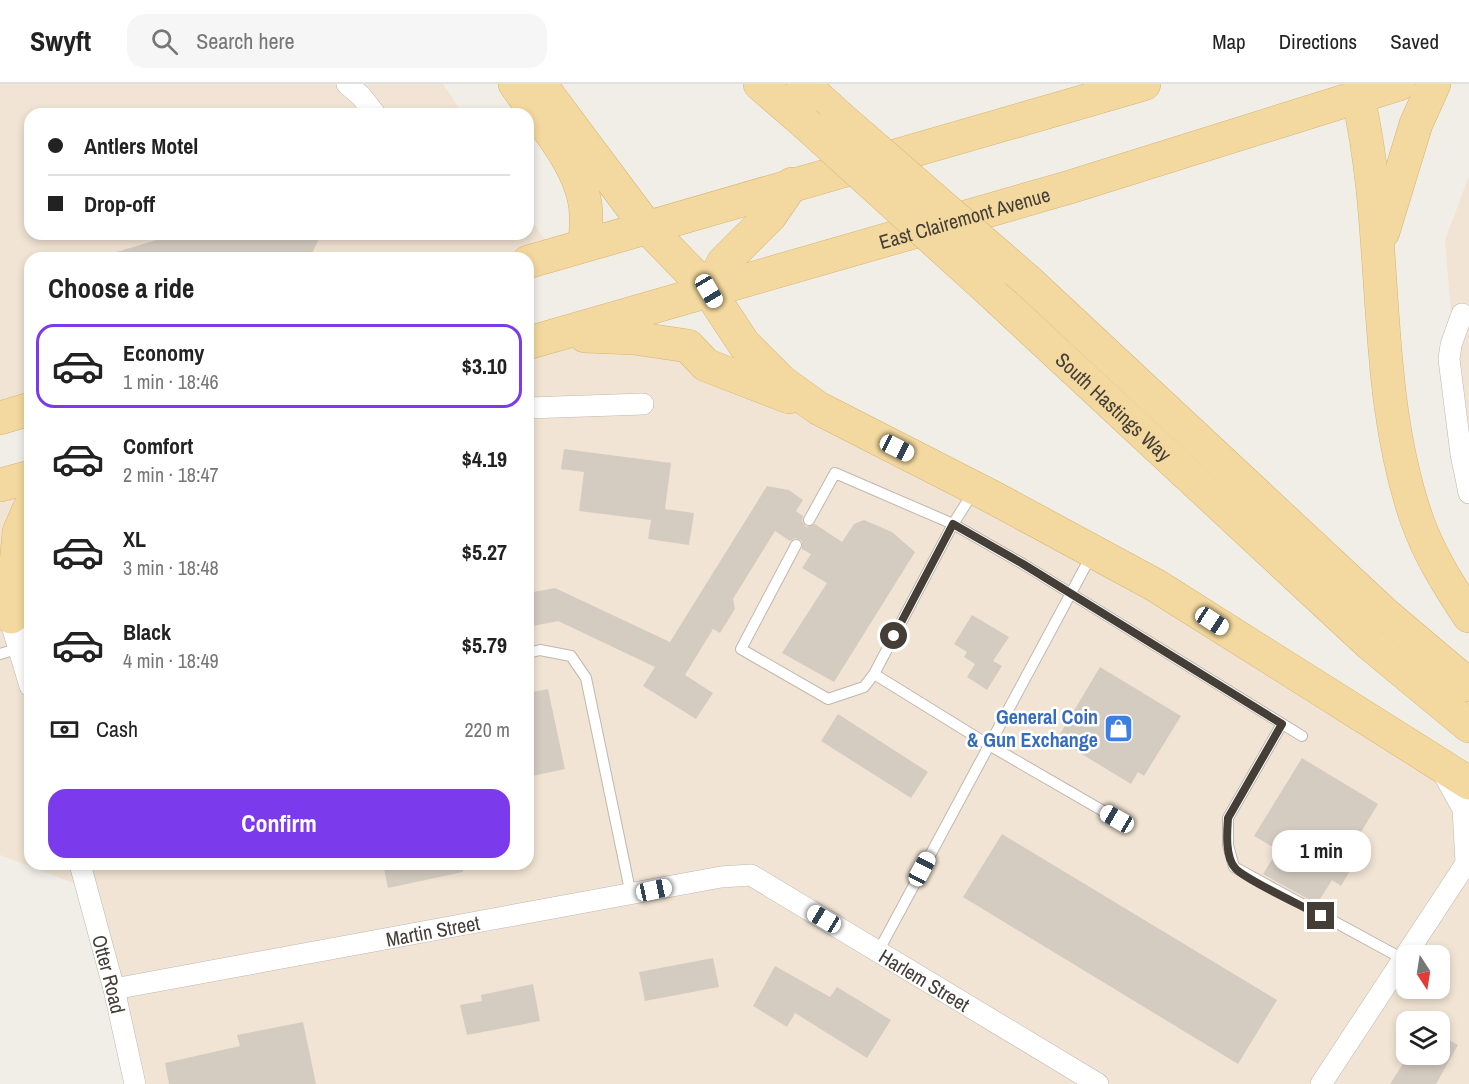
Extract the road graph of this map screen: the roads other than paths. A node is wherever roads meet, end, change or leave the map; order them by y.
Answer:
1 (347, 84) edge
2 (515, 84) edge
3 (540, 84) edge
4 (760, 84) edge
5 (803, 84) edge
6 (1144, 84) edge
7 (1399, 84) edge
8 (1434, 84) edge
9 (1358, 97) junction
10 (370, 108) edge
11 (532, 108) edge
12 (534, 111) edge
13 (792, 184) junction
14 (646, 226) junction
15 (1379, 242) junction
16 (585, 244) junction
17 (534, 260) edge
18 (709, 291) junction
19 (1461, 314) dead end
20 (538, 340) edge
21 (643, 404) dead end
22 (534, 408) edge
23 (818, 408) junction
24 (24, 411) edge
25 (0, 418) edge
26 (24, 479) edge
27 (0, 485) edge
28 (976, 488) junction
29 (1469, 493) edge
30 (24, 520) edge
31 (809, 520) dead end
32 (953, 524) junction
33 (796, 545) dead end
34 (1093, 551) junction
35 (1071, 594) junction
36 (14, 606) edge
37 (1469, 616) edge
38 (10, 651) edge
39 (534, 651) edge
40 (874, 674) junction
41 (24, 676) edge
42 (1469, 685) edge
43 (1282, 724) junction
44 (1469, 726) edge
45 (1302, 736) dead end
46 (989, 745) junction
47 (1436, 763) junction
48 (1469, 783) edge
49 (1117, 819) dead end
50 (1467, 861) edge
51 (82, 870) edge
52 (751, 875) joint
53 (631, 895) junction
54 (1412, 945) edge
55 (878, 952) junction
56 (1396, 955) edge
57 (1396, 970) edge
58 (114, 989) junction
59 (1093, 1083) edge
60 (135, 1084) edge
61 (1322, 1084) edge

1 - 10 street
2 - 11 main road
3 - 14 main road
4 - 44 main road, South Hastings Way, bridge
5 - 42 main road, South Hastings Way, bridge
6 - 13 main road
7 - 9 main road, East Clairemont Avenue
8 - 15 main road
9 - 15 main road
9 - 18 main road, East Clairemont Avenue
12 - 16 main road
13 - 14 main road
13 - 18 main road
14 - 16 main road
14 - 18 main road
15 - 37 main road
16 - 17 main road
18 - 20 main road, East Clairemont Avenue
18 - 23 main road
19 - 29 street
20 - 23 main road
21 - 22 street
23 - 28 main road
24 - 25 main road
26 - 27 main road
28 - 32 lane
28 - 34 main road
30 - 36 main road
31 - 32 lane
32 - 35 lane
32 - 40 lane
33 - 40 lane
34 - 35 lane
34 - 47 main road
35 - 43 lane
35 - 46 lane
36 - 38 street
38 - 41 street
39 - 53 lane
40 - 46 lane
43 - 45 lane
43 - 56 lane
46 - 49 lane
46 - 55 lane
47 - 48 main road
47 - 50 street
50 - 54 street
51 - 58 street, Otter Road
52 - 53 street, Martin Street
52 - 55 street, Harlem Street
53 - 58 street, Martin Street
55 - 59 street, Harlem Street
57 - 61 street
58 - 60 street, Otter Road

